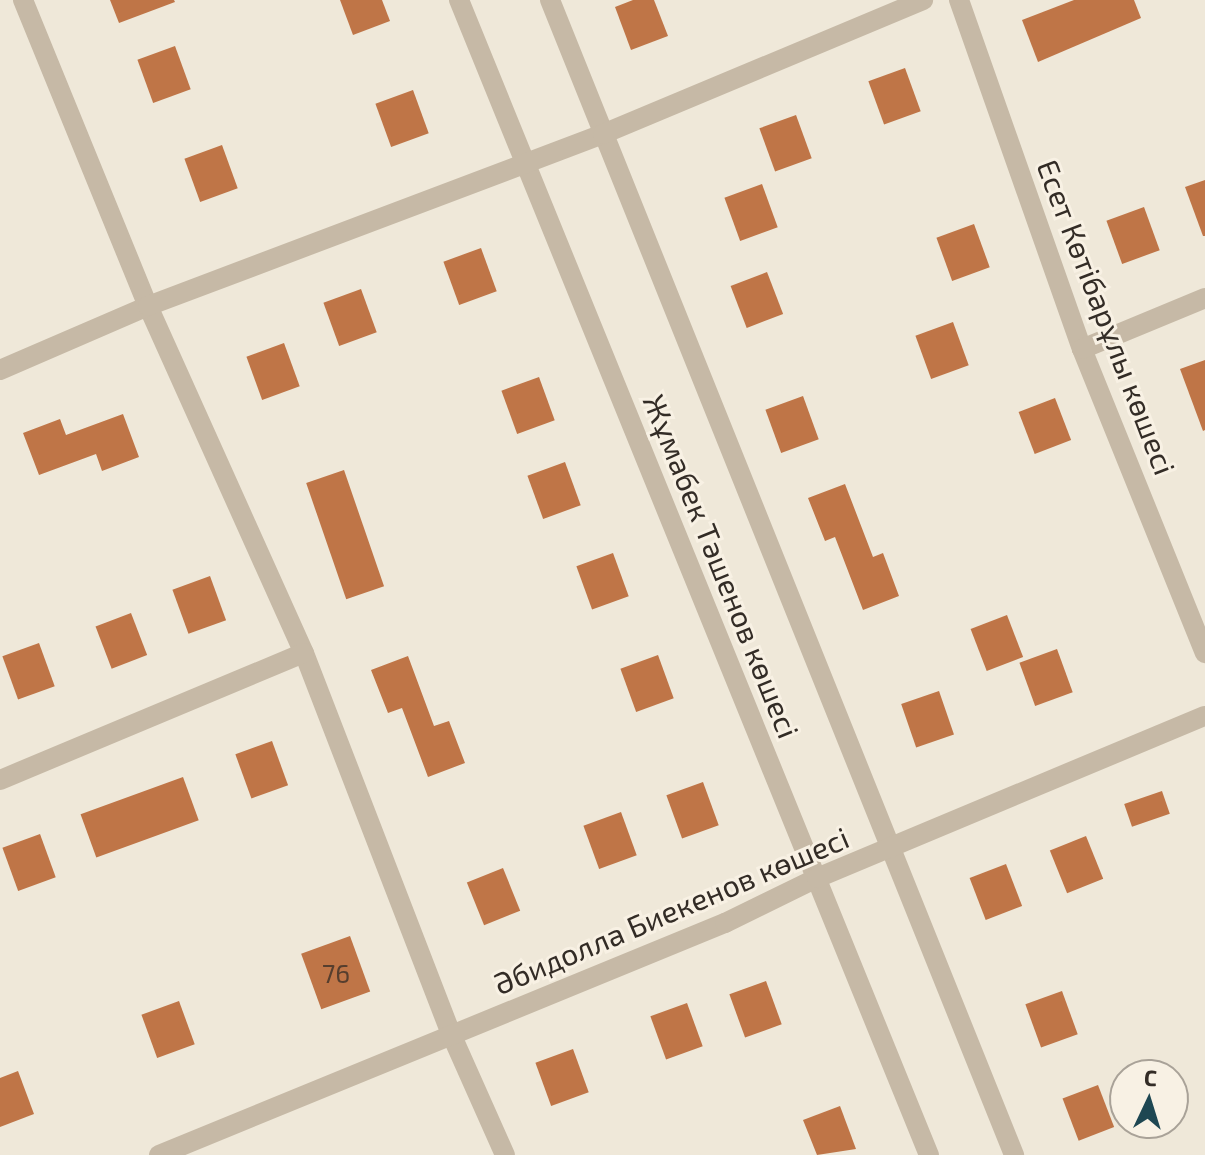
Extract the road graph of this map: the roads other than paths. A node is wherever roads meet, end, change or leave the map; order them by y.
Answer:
1 (23, 0) edge
2 (459, 0) edge
3 (550, 0) edge
4 (923, 0) edge
5 (959, 0) edge
6 (603, 134) junction
7 (525, 162) junction
8 (1205, 298) edge
9 (148, 306) junction
10 (1082, 349) junction
11 (0, 370) edge
12 (304, 653) junction
13 (1205, 653) edge
14 (1205, 716) edge
15 (0, 780) edge
16 (894, 846) junction
17 (817, 878) junction
18 (452, 1036) junction
19 (159, 1155) edge
20 (505, 1155) edge
21 (929, 1155) edge
22 (1014, 1155) edge

1 - 9 street
2 - 7 street, Жұмабек Тәшенов көшесі
3 - 6 street, Жұмабек Тәшенов көшесі
4 - 6 street
5 - 10 street, Есет Көтібарұлы көшесі
6 - 7 street
6 - 16 street, Жұмабек Тәшенов көшесі
7 - 9 street
7 - 17 street, Жұмабек Тәшенов көшесі
8 - 10 street
9 - 11 street
9 - 12 street
10 - 13 street, Есет Көтібарұлы көшесі
12 - 15 street
12 - 18 street
14 - 16 street, Әбидолла Биекенов көшесі
16 - 17 street, Әбидолла Биекенов көшесі
16 - 22 street, Жұмабек Тәшенов көшесі
17 - 18 street, Әбидолла Биекенов көшесі
17 - 21 street, Жұмабек Тәшенов көшесі
18 - 19 street, Әбидолла Биекенов көшесі
18 - 20 street

